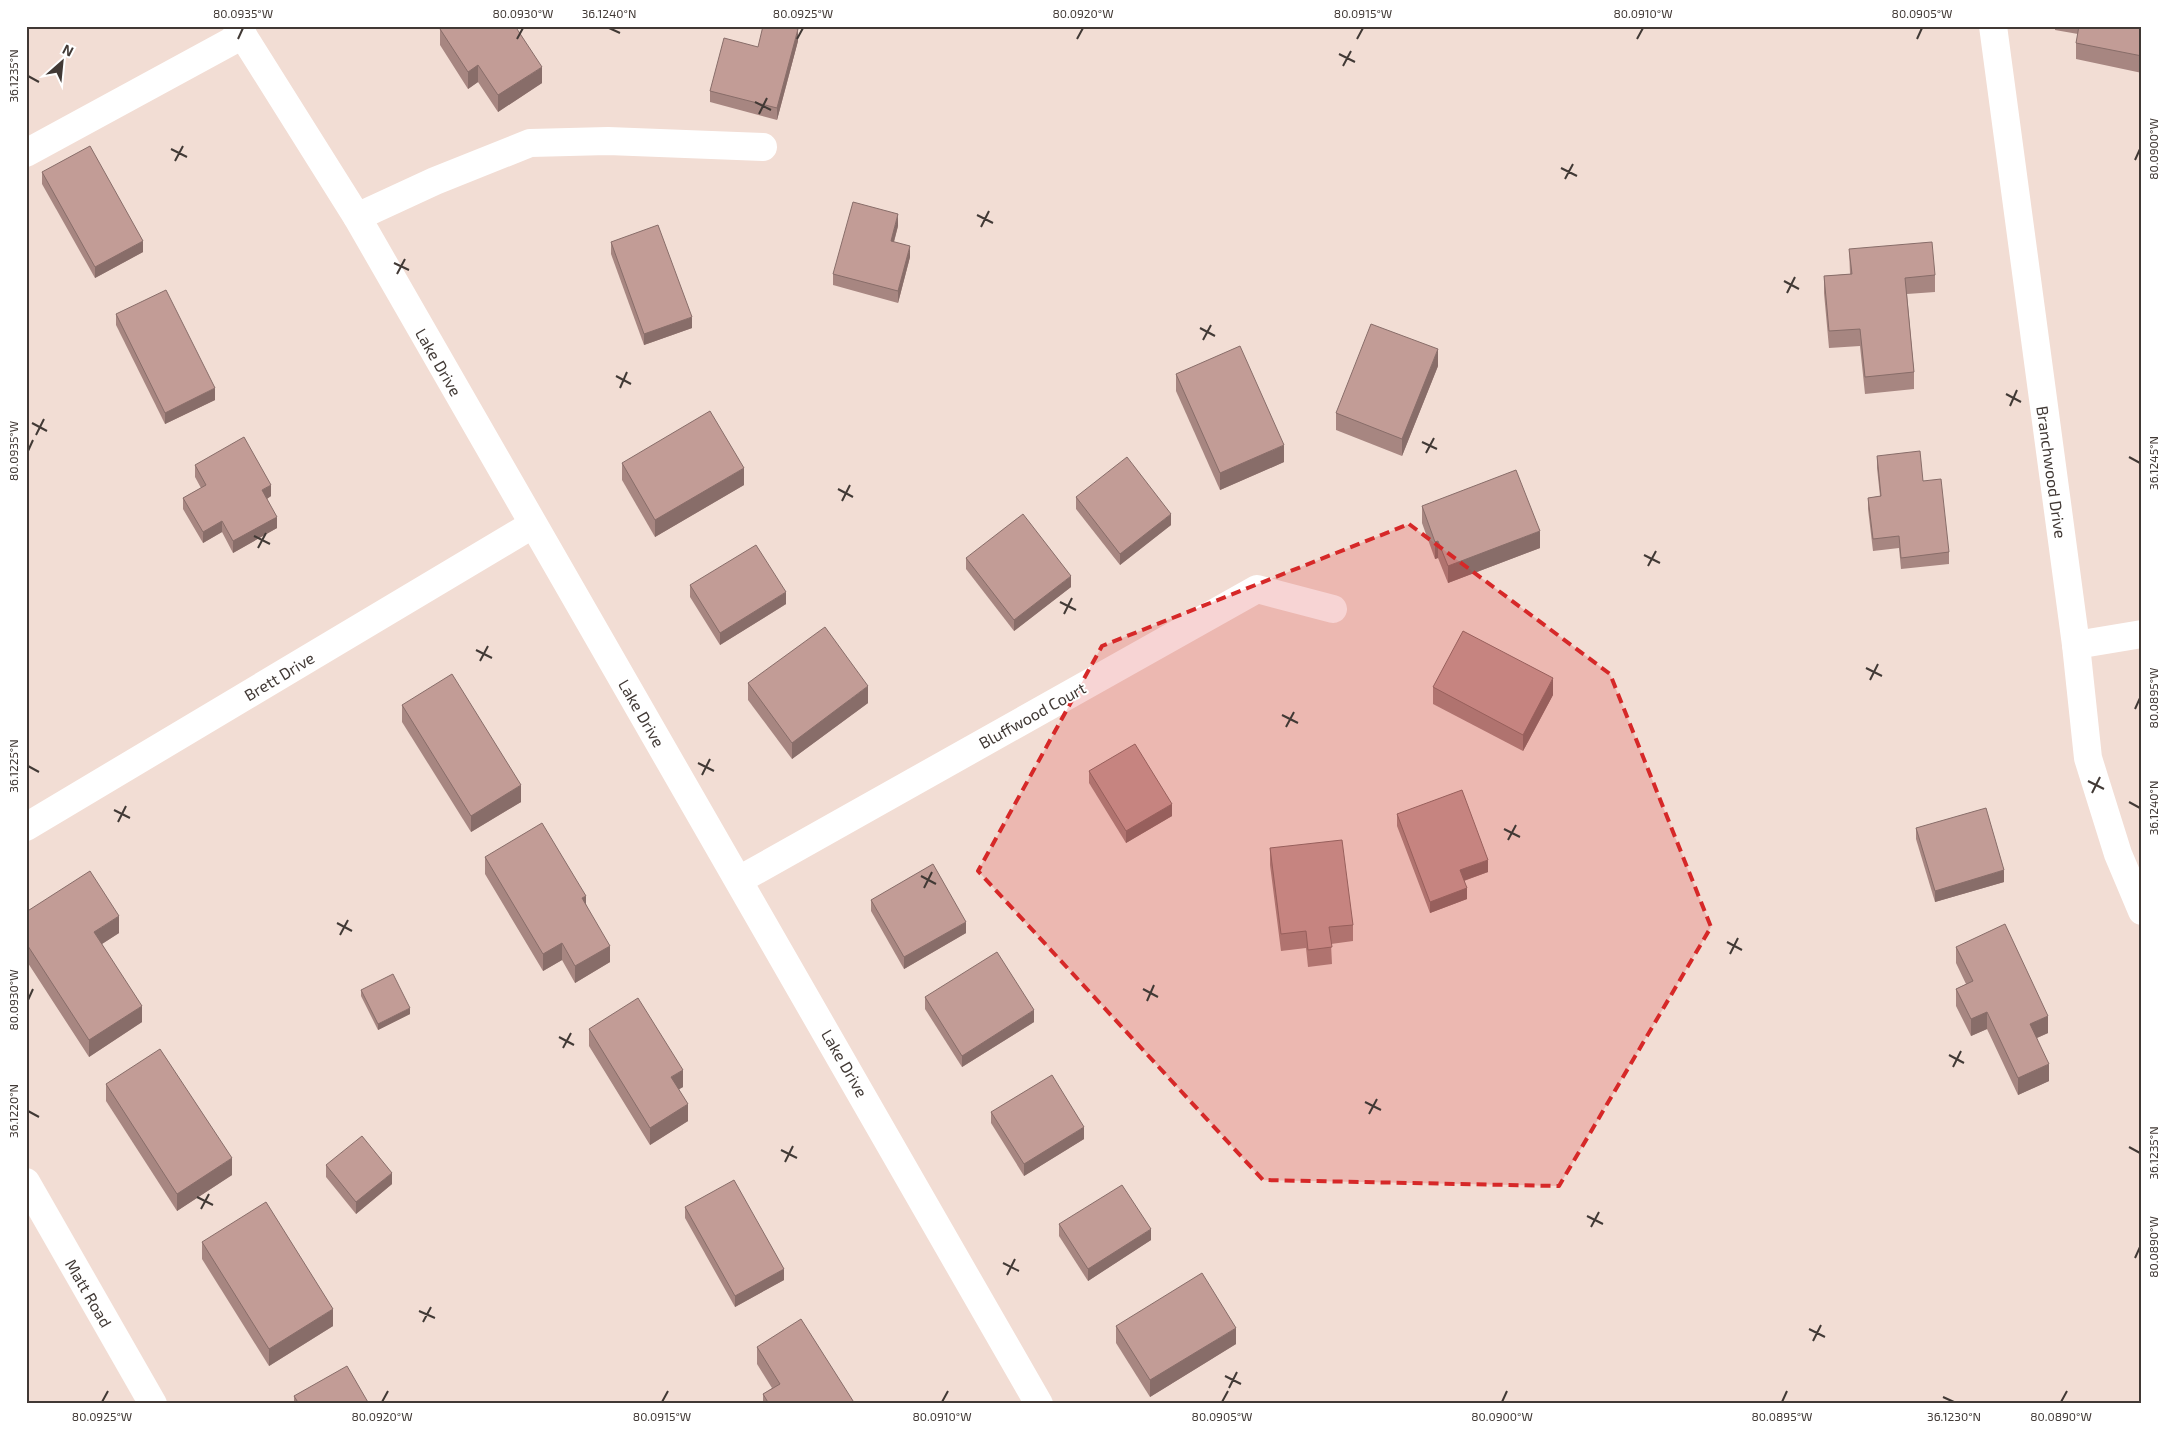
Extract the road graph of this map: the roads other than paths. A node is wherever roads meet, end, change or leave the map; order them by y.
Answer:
1 (1993, 26) edge
2 (240, 31) edge
3 (763, 147) dead end
4 (26, 153) edge
5 (357, 217) junction
6 (532, 525) junction
7 (1333, 609) dead end
8 (2142, 634) edge
9 (2076, 645) junction
10 (26, 827) edge
11 (739, 880) junction
12 (2142, 910) edge
13 (26, 1182) edge
14 (153, 1404) edge
15 (1039, 1404) edge

1 - 9 street, Branchwood Drive
2 - 4 street
2 - 5 street, Lake Drive
3 - 5 street
5 - 6 street, Lake Drive
6 - 10 street, Brett Drive
6 - 11 street, Lake Drive
7 - 11 street, Bluffwood Court
8 - 9 street
9 - 12 street, Branchwood Drive
11 - 15 street, Lake Drive
13 - 14 street, Matt Road

